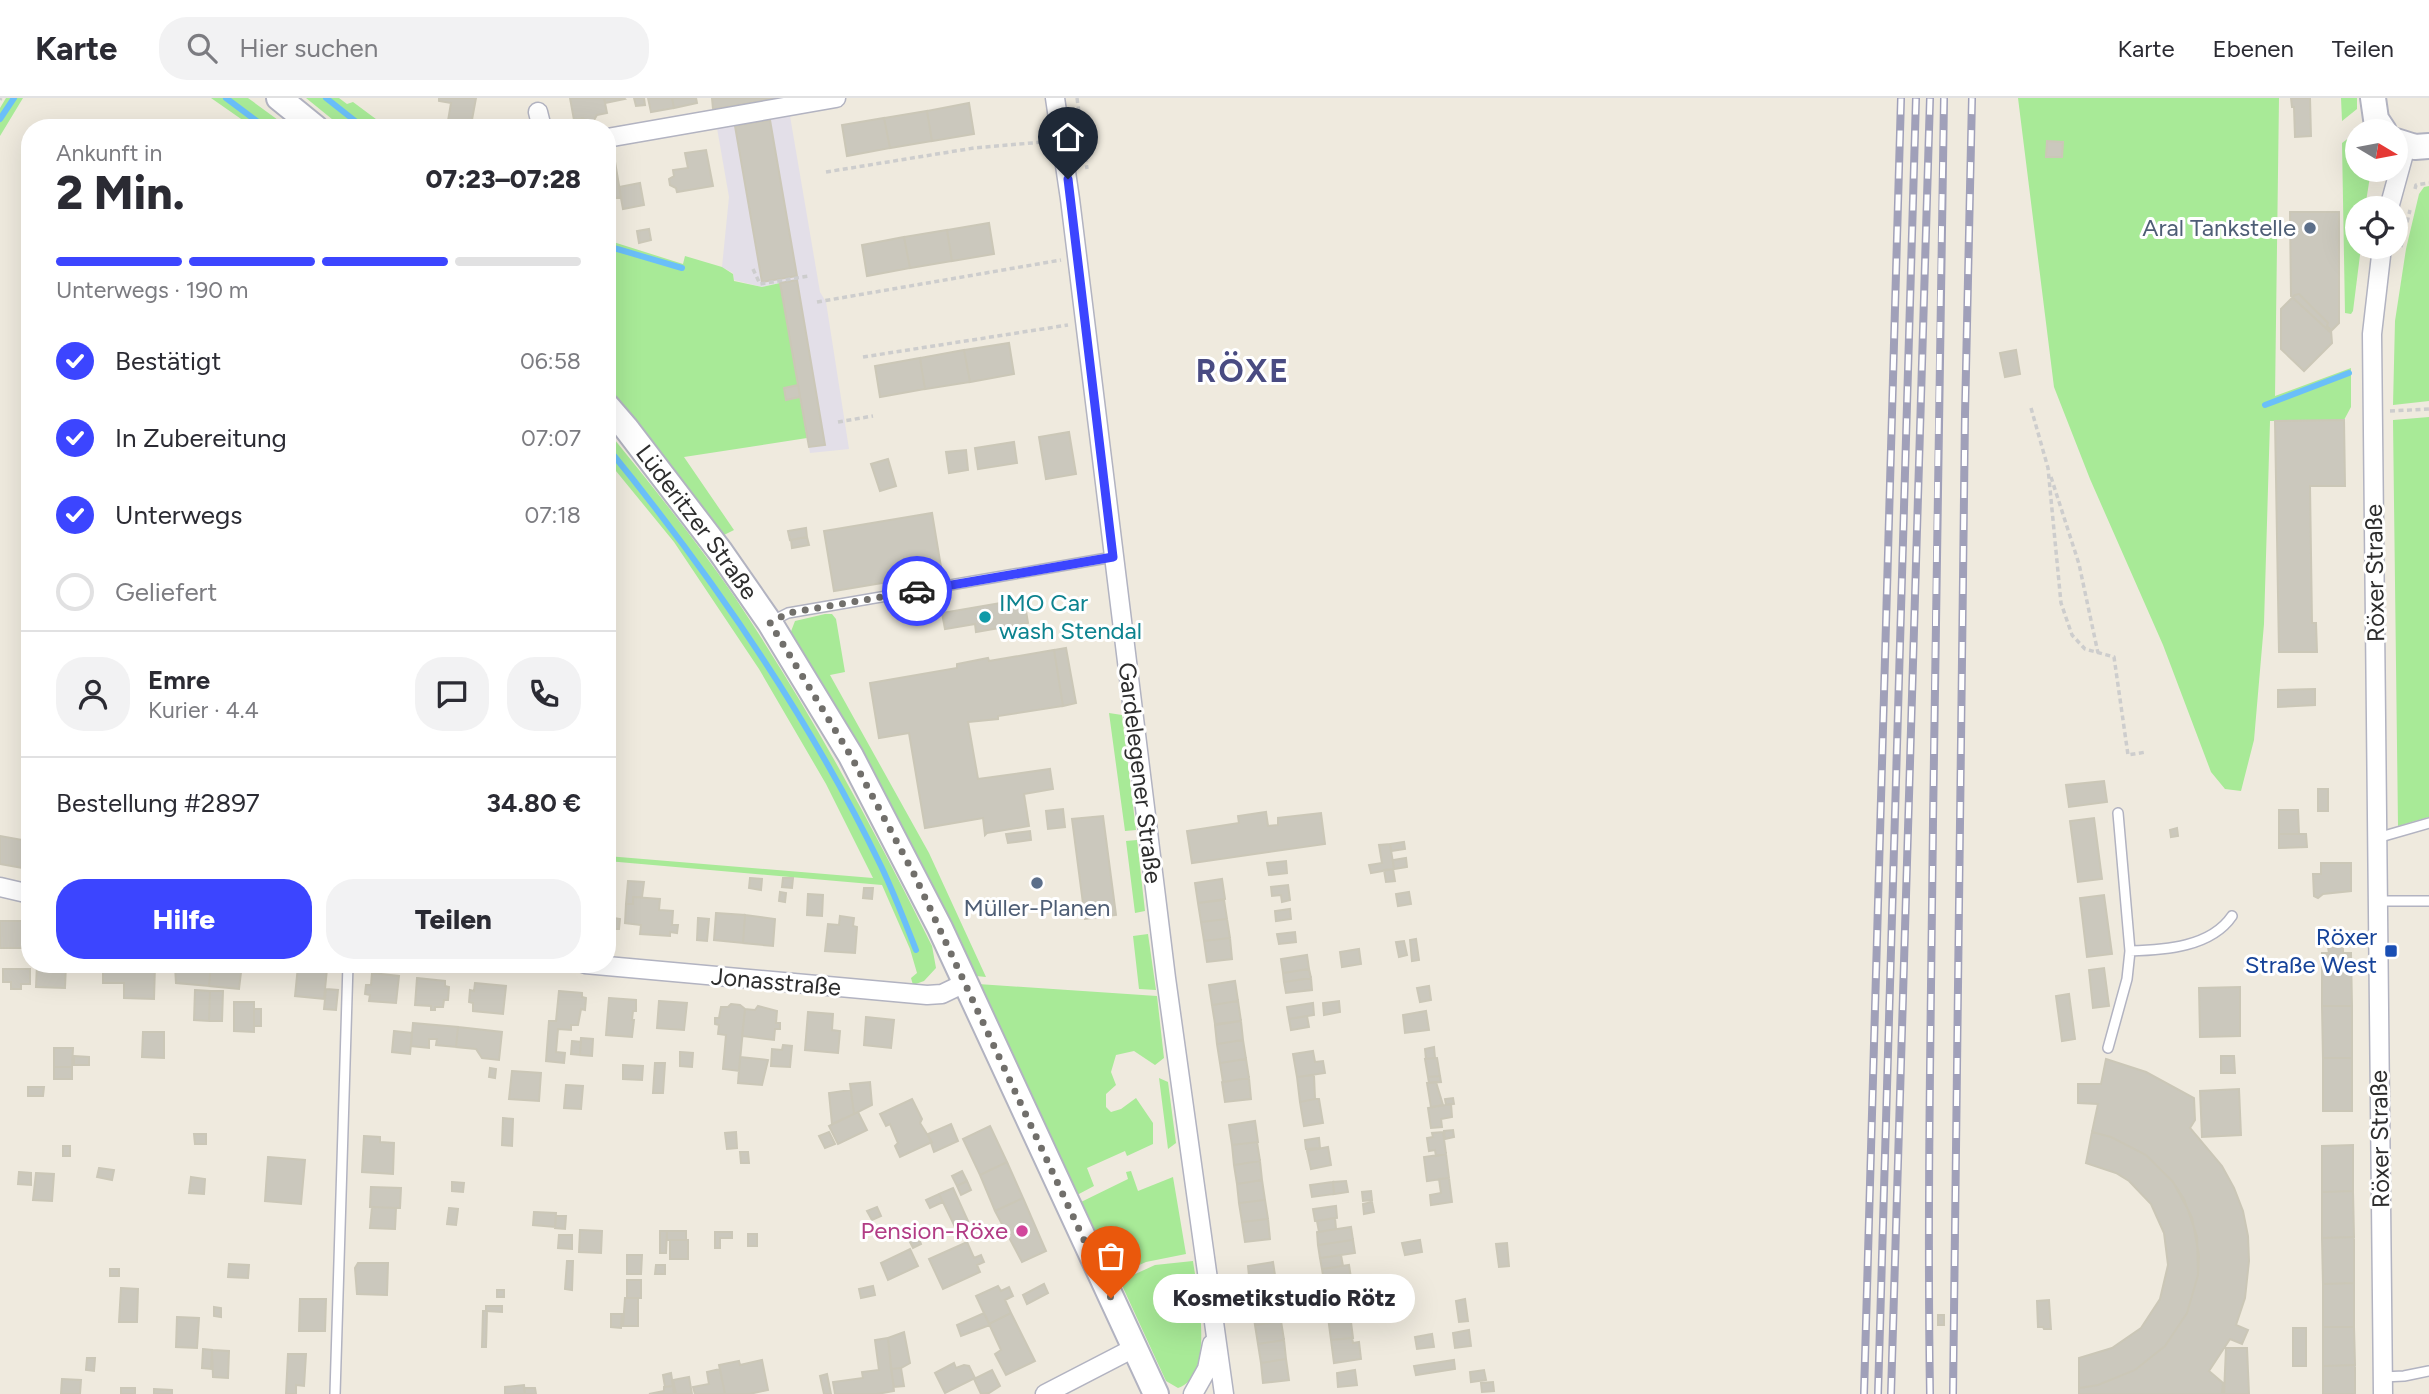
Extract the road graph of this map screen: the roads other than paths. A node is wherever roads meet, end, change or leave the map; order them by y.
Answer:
1 (279, 98) edge
2 (836, 98) edge
3 (1055, 98) edge
4 (2373, 98) edge
5 (305, 119) edge
6 (2376, 119) edge
7 (616, 136) edge
8 (2410, 144) edge
9 (2393, 196) edge
10 (2381, 259) edge
11 (616, 416) edge
12 (1113, 557) junction
13 (770, 623) junction
14 (2118, 813) dead end
15 (2429, 823) edge
16 (2377, 838) junction
17 (0, 887) edge
18 (21, 892) edge
19 (2378, 901) junction
20 (2429, 901) edge
21 (2232, 916) dead end
22 (2130, 951) junction
23 (616, 967) edge
24 (348, 973) edge
25 (965, 983) junction
26 (2108, 1048) dead end
27 (1214, 1323) junction
28 (1134, 1348) junction
29 (2429, 1371) edge
30 (2383, 1385) edge
31 (335, 1394) edge
32 (1045, 1394) edge
33 (1156, 1394) edge
34 (1193, 1394) edge
35 (1224, 1394) edge

1 - 5 main road
2 - 7 street
3 - 12 street, Gardelegener Straße
4 - 6 main road
8 - 9 street
10 - 16 street, Röxer Straße
11 - 13 main road, Lüderitzer Straße
12 - 13 lane
12 - 27 street, Gardelegener Straße
13 - 25 main road, Lüderitzer Straße
14 - 22 lane
15 - 16 lane
16 - 19 street, Röxer Straße
17 - 18 street
19 - 20 lane
19 - 30 street, Röxer Straße
21 - 22 lane
22 - 26 lane
23 - 25 street, Jonasstraße
24 - 31 lane
25 - 28 main road, Lüderitzer Straße
27 - 34 street, Gardelegener Straße
27 - 35 street, Gardelegener Straße
28 - 32 street
28 - 33 main road, Lüderitzer Straße
29 - 30 lane, Röxer Straße

